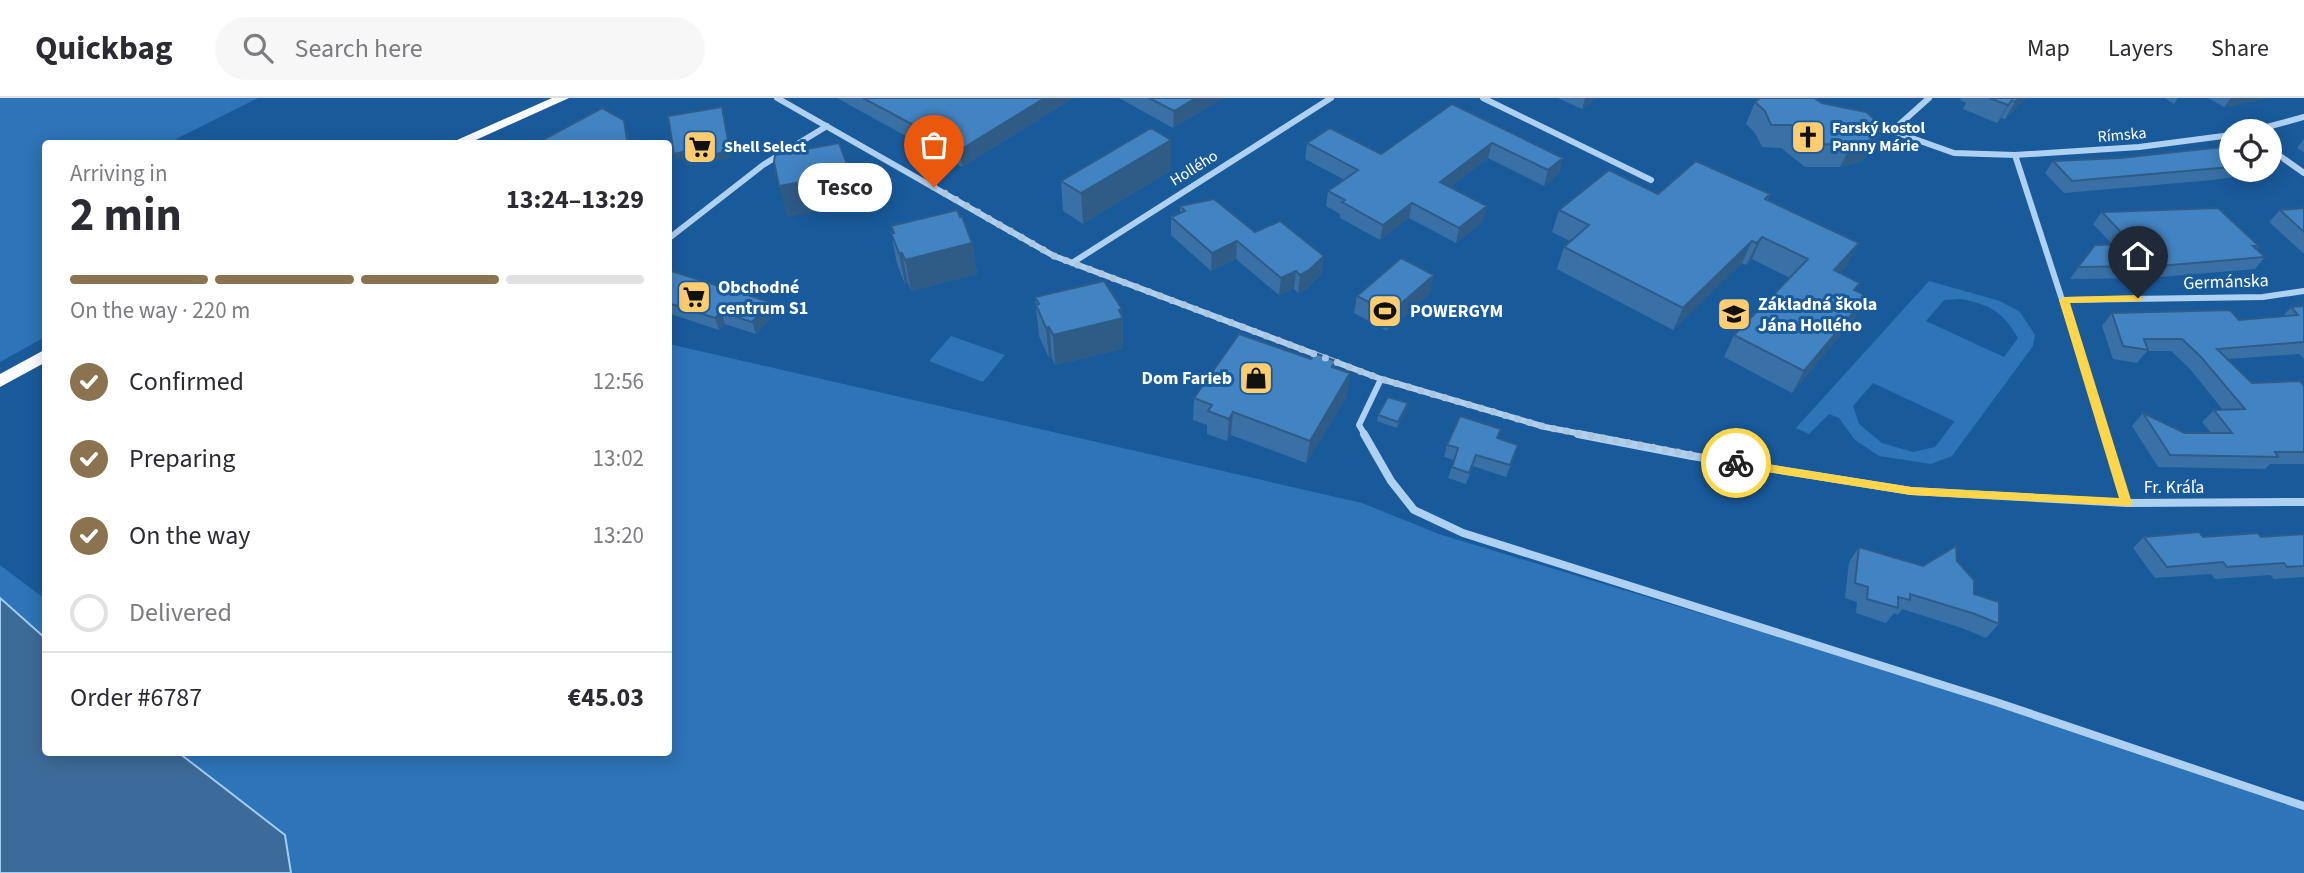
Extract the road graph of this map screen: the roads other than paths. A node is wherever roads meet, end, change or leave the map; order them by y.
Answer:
1 (563, 98) edge
2 (776, 98) edge
3 (1331, 98) edge
4 (1483, 98) edge
5 (1929, 98) edge
6 (2304, 117) edge
7 (1868, 122) edge
8 (2282, 123) edge
9 (827, 126) junction
10 (1891, 132) junction
11 (2219, 137) edge
12 (463, 140) edge
13 (2015, 155) junction
14 (2282, 157) edge
15 (2304, 173) edge
16 (1651, 180) dead end
17 (672, 236) edge
18 (1072, 262) junction
19 (2304, 290) edge
20 (2064, 300) junction
21 (42, 356) edge
22 (1381, 379) junction
23 (0, 381) edge
24 (2304, 502) edge
25 (2127, 503) junction
26 (2304, 806) edge

1 - 12 main road
2 - 9 street, Fr. Kráľa
3 - 18 street, Hollého
4 - 16 street
5 - 10 street
6 - 8 street
7 - 10 street, Rímska
9 - 17 street
9 - 18 street, Fr. Kráľa
10 - 13 street, Rímska
11 - 13 street, Rímska
13 - 20 street
14 - 15 street
18 - 22 street, Fr. Kráľa
19 - 20 street, Germánska
20 - 25 street
21 - 23 main road
22 - 25 street, Fr. Kráľa
22 - 26 street
24 - 25 street, Fr. Kráľa

